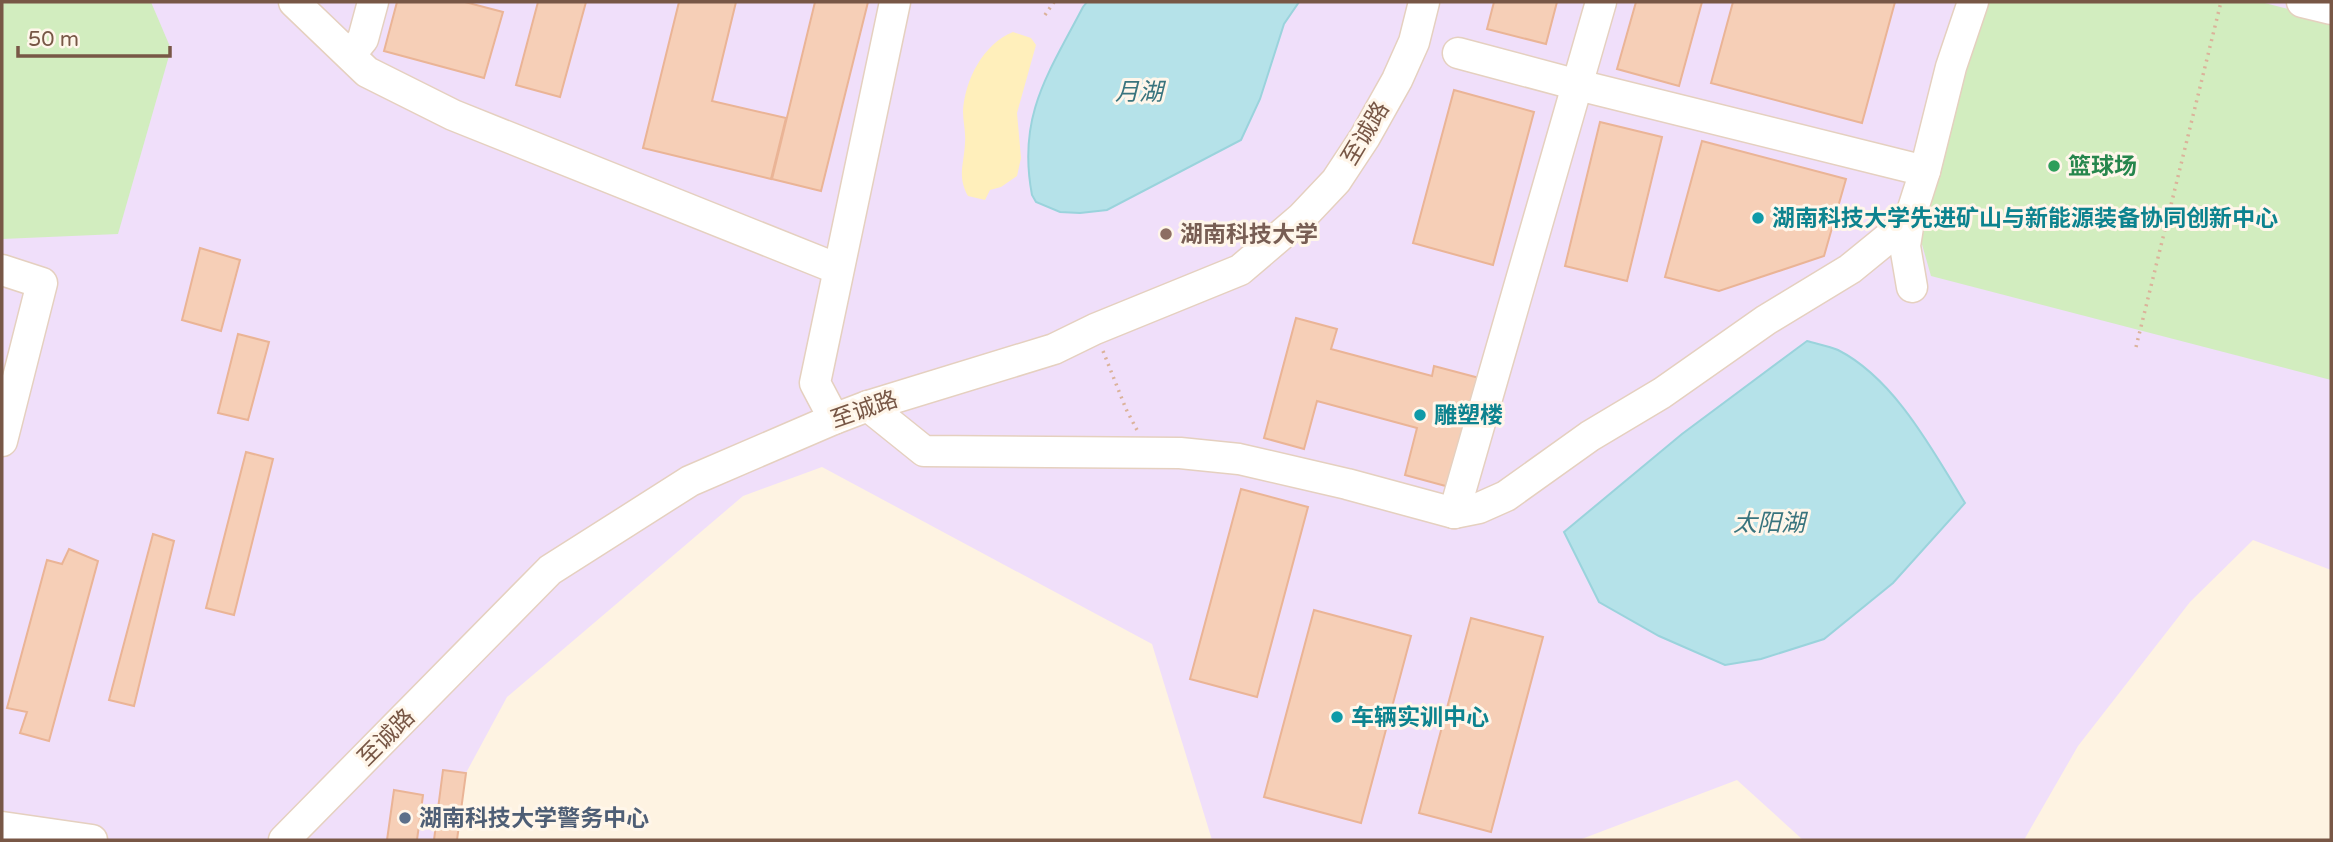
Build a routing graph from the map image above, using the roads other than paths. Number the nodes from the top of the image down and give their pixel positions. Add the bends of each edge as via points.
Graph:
1 (294, 2) edge
2 (373, 2) edge
3 (895, 2) edge
4 (1424, 2) edge
5 (1601, 2) edge
6 (1973, 2) edge
7 (2302, 2) edge
8 (2331, 9) edge
9 (1458, 53) dead end
10 (350, 55) junction
11 (1578, 85) junction
12 (1925, 171) junction
13 (1909, 221) junction
14 (838, 269) junction
15 (2, 270) edge
16 (1912, 287) dead end
17 (867, 406) junction
18 (834, 418) junction
19 (2, 441) edge
20 (1454, 513) junction
21 (2, 827) edge
22 (92, 840) edge
23 (284, 840) edge

1 - 10 street
2 - 10 street via 363,39
3 - 14 street
4 - 17 street, 至诚路 via 1397,80 1336,181 1240,270 1054,349
5 - 11 street
6 - 12 street
7 - 8 street
9 - 11 street
10 - 14 street via 367,72 453,115
11 - 12 street
11 - 20 street
12 - 13 street
13 - 16 street via 1905,246
13 - 20 street via 1850,269 1590,436 1506,496
14 - 18 street via 816,383
15 - 19 street via 42,283
17 - 18 street, 至诚路
17 - 20 street via 924,451 1180,453 1239,459
18 - 23 street, 至诚路 via 690,481 550,570
21 - 22 street

